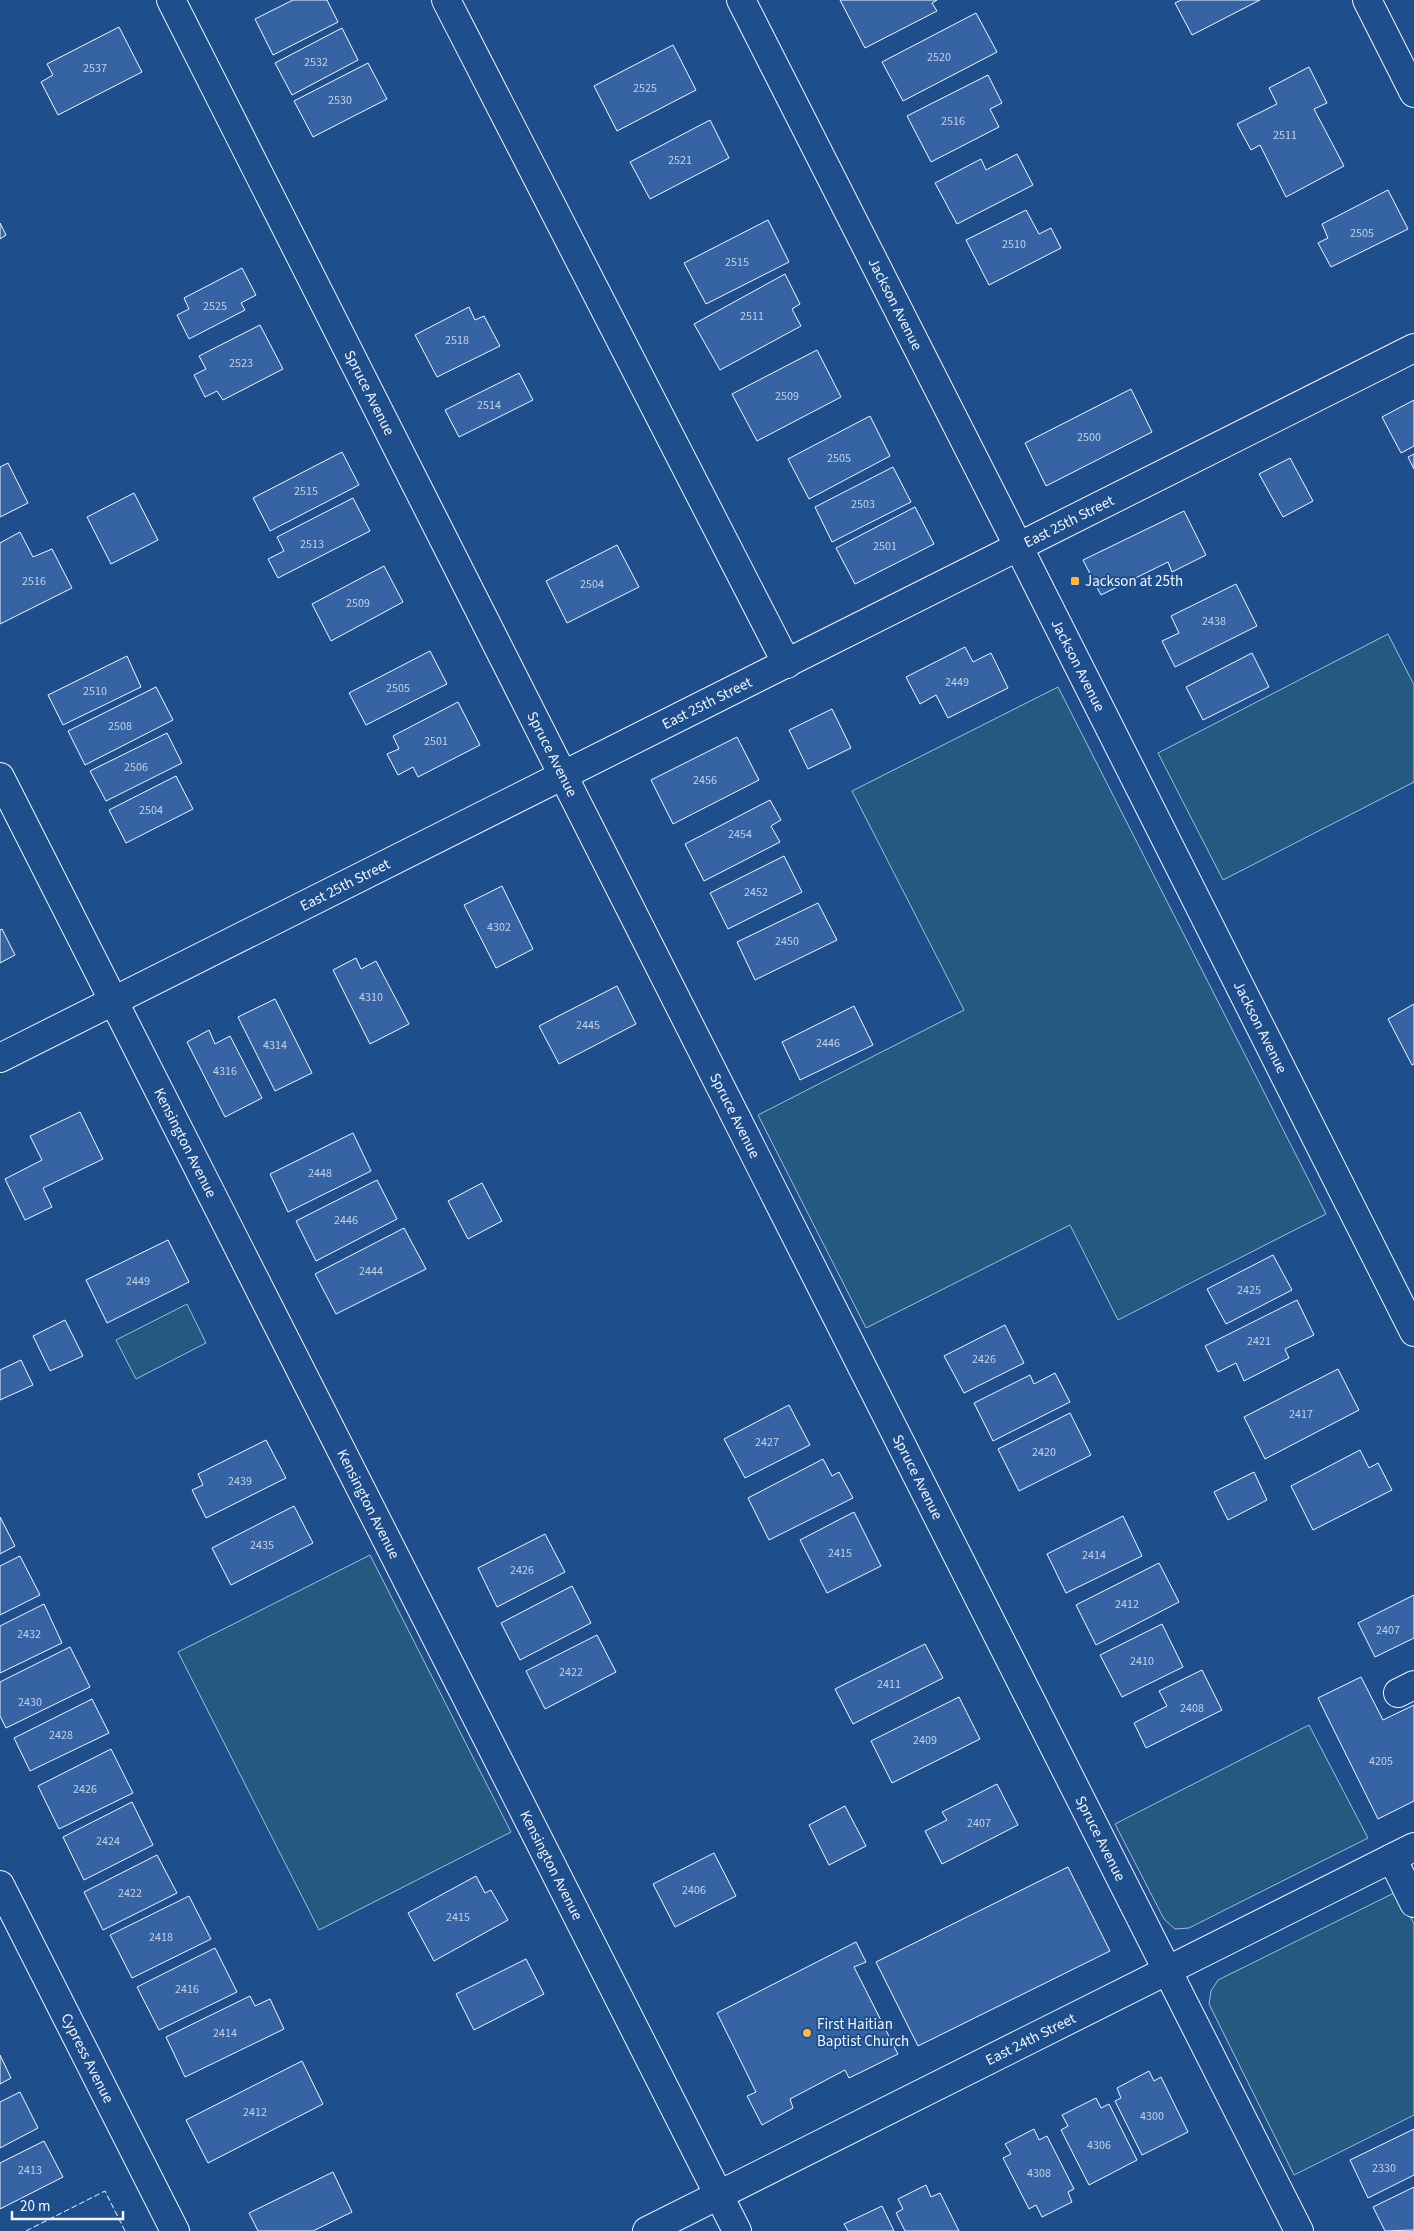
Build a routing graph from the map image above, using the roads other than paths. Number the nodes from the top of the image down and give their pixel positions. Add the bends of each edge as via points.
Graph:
1 (171, 0) edge
2 (446, 0) edge
3 (741, 0) edge
4 (1367, 0) edge
5 (1414, 93) edge
6 (1414, 348) edge
7 (1019, 548) junction
8 (787, 664) junction
9 (562, 776) junction
10 (0, 777) edge
11 (114, 1001) junction
12 (0, 1058) edge
13 (1414, 1332) edge
14 (1403, 1853) edge
15 (0, 1885) edge
16 (1414, 1903) edge
17 (1168, 1970) junction
18 (719, 2195) junction
19 (176, 2231) edge
20 (647, 2231) edge
21 (737, 2231) edge
22 (1299, 2231) edge

1 - 9 street, Spruce Avenue
2 - 8 street
3 - 7 street, Jackson Avenue
4 - 5 street
6 - 7 street, East 25th Street
7 - 8 street, East 25th Street
7 - 13 street, Jackson Avenue
8 - 9 street, East 25th Street
9 - 11 street, East 25th Street
9 - 17 street, Spruce Avenue
10 - 11 street, Kensington Avenue
11 - 12 street, East 25th Street
11 - 18 street, Kensington Avenue
14 - 16 street
14 - 17 street, East 24th Street
15 - 19 street, Cypress Avenue
17 - 18 street, East 24th Street
17 - 22 street, Spruce Avenue
18 - 20 street, East 24th Street
18 - 21 street, Kensington Avenue

